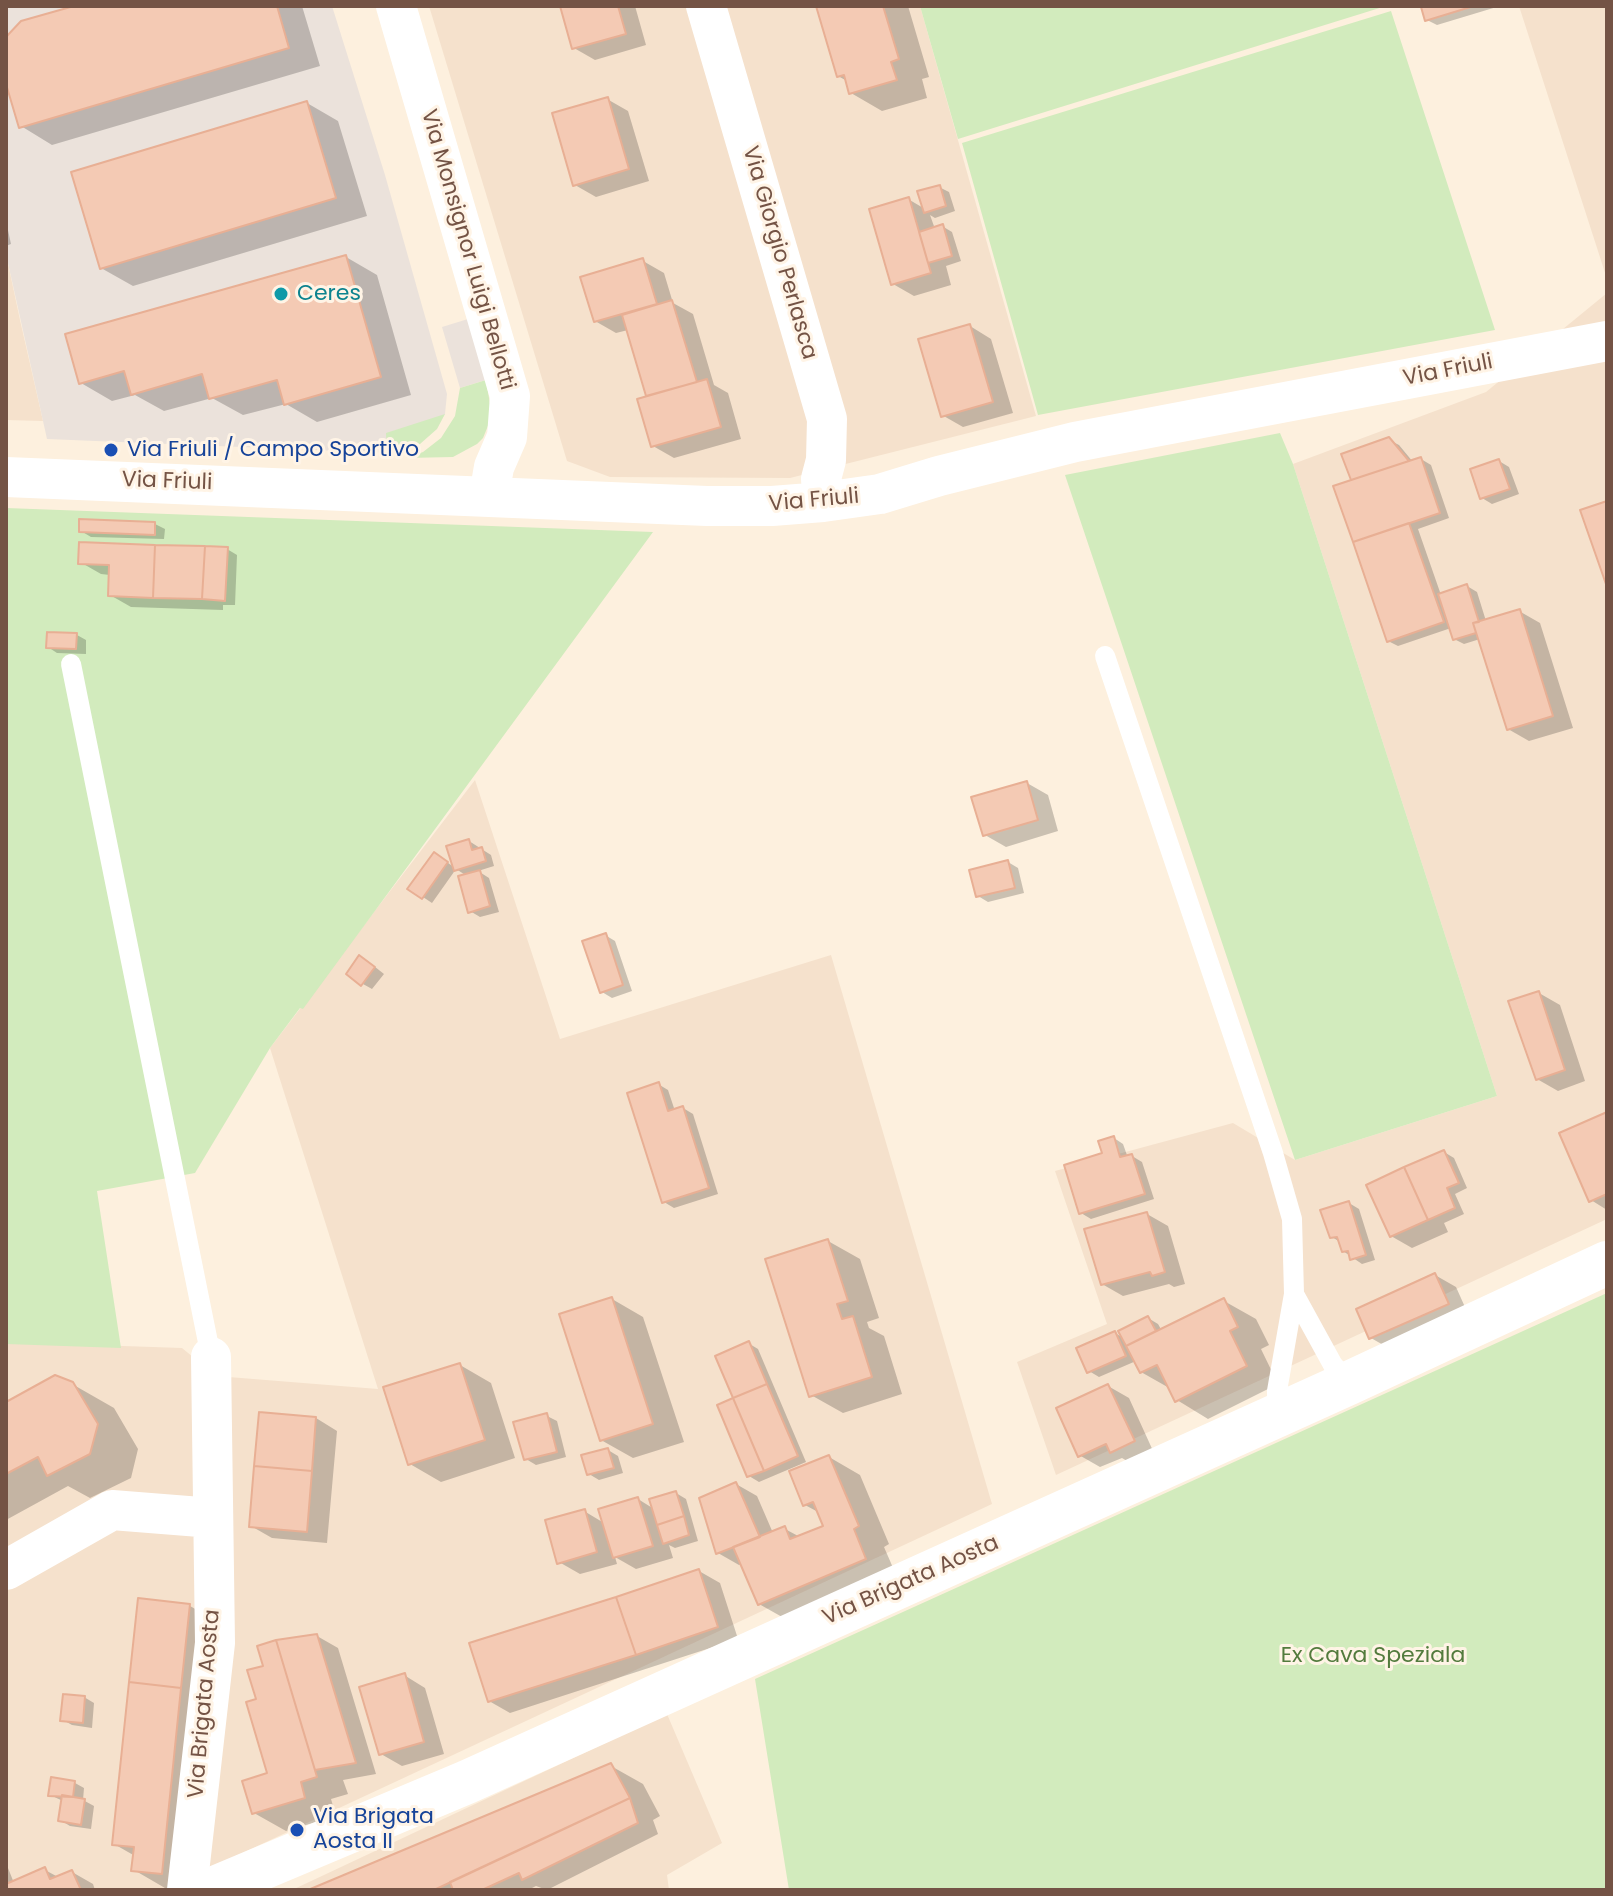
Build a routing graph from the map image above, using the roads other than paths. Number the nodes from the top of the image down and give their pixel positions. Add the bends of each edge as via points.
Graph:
1 (396, 6) edge
2 (706, 6) edge
3 (1607, 341) edge
4 (6, 477) edge
5 (489, 496) junction
6 (823, 502) junction
7 (1105, 656) dead end
8 (71, 664) dead end
9 (1607, 1263) edge
10 (1294, 1294) junction
11 (211, 1357) joint
12 (1349, 1383) junction
13 (1277, 1415) junction
14 (213, 1518) junction
15 (6, 1570) edge
16 (187, 1890) edge
17 (210, 1890) edge

1 - 5 street, Via Monsignor Luigi Bellotti via 510,396 507,437
2 - 6 street, Via Giorgio Perlasca via 827,419
3 - 6 street, Via Friuli via 1075,442 880,494
4 - 5 street, Via Friuli
5 - 6 street, Via Friuli via 707,506
7 - 10 lane via 1273,1153 1292,1219
8 - 11 lane
9 - 12 street, Via Brigata Aosta
10 - 12 lane via 1333,1365
10 - 13 lane
11 - 14 street, Via Brigata Aosta
12 - 13 street, Via Brigata Aosta
13 - 17 street, Via Brigata Aosta via 467,1782
14 - 15 street via 112,1510
14 - 16 street, Via Brigata Aosta via 215,1643

